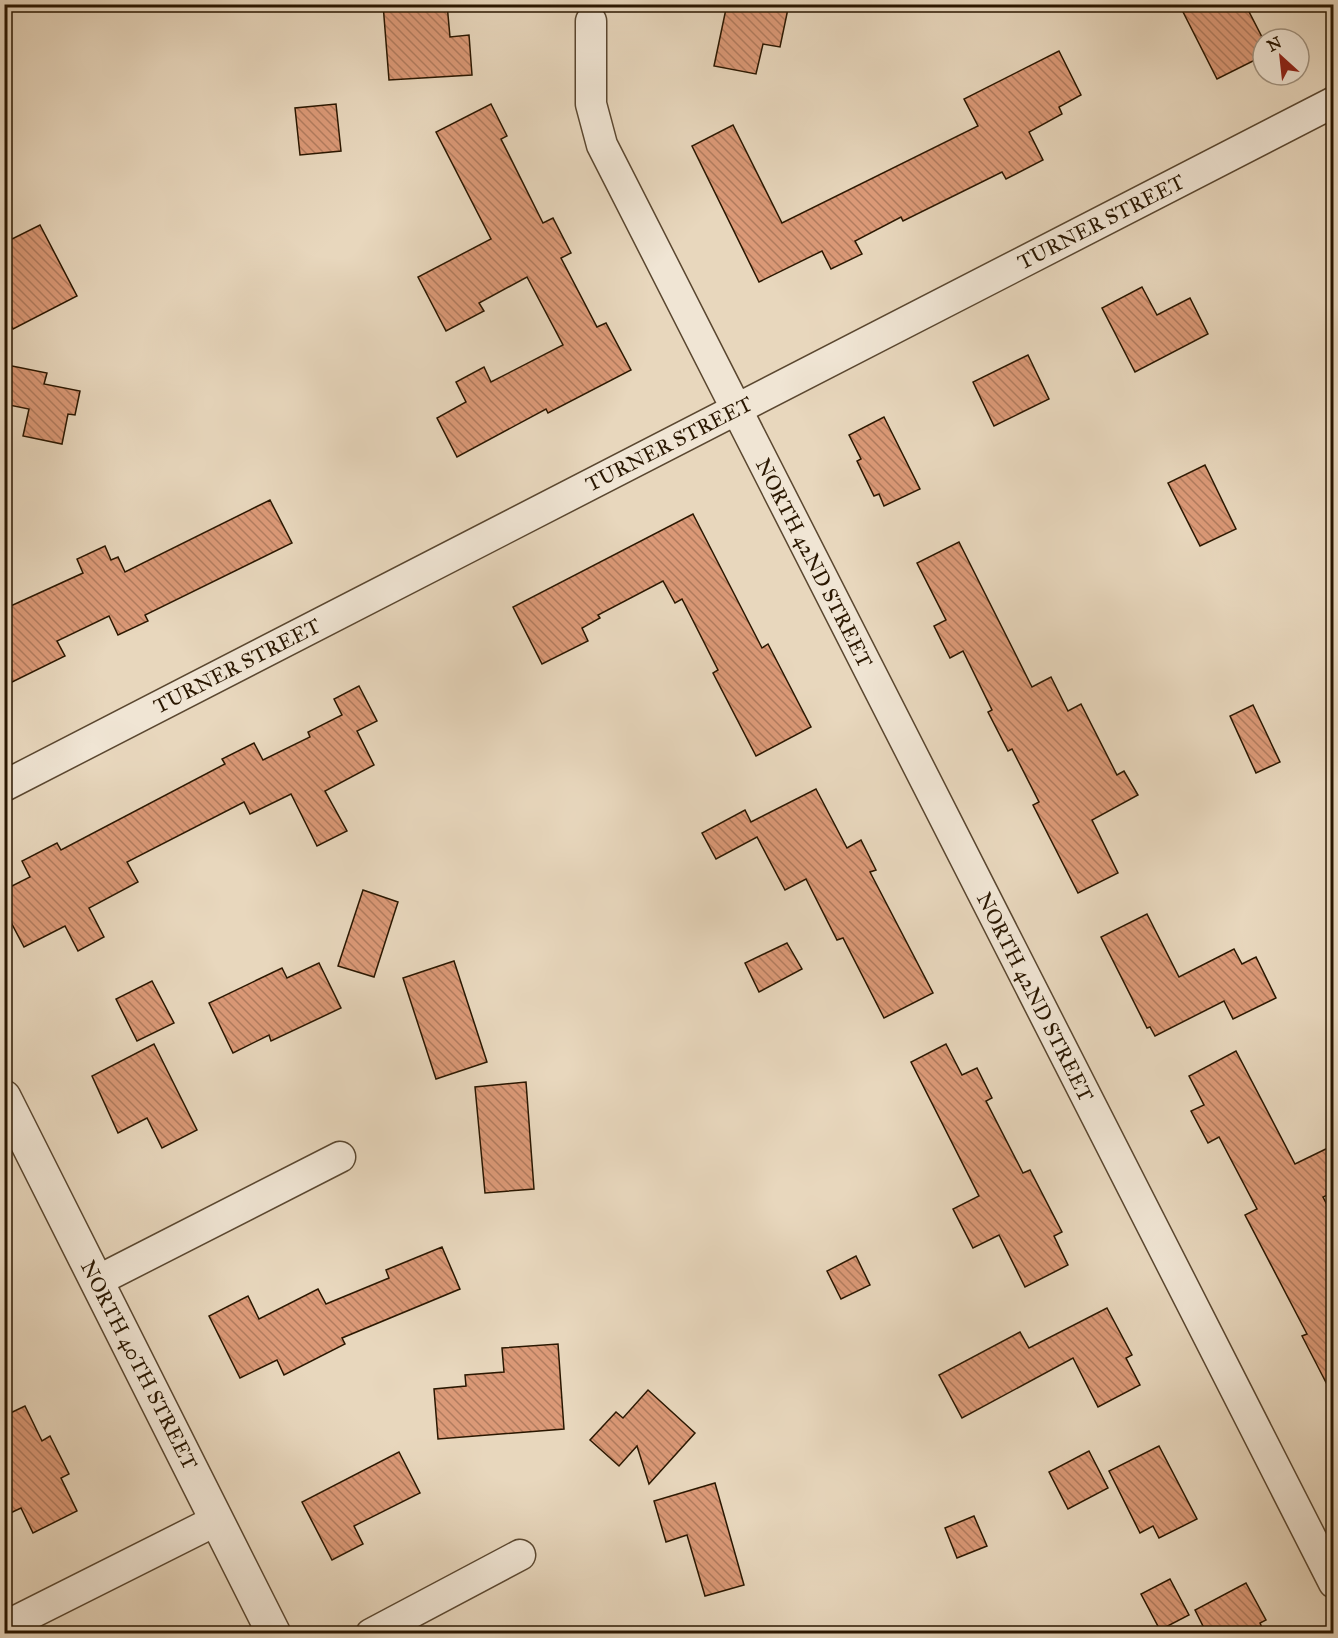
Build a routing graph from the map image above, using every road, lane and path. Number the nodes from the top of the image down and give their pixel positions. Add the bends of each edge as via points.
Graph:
1 (591, 21) dead end
2 (1334, 102) edge
3 (736, 410) junction
4 (4, 786) edge
5 (4, 1097) edge
6 (340, 1158) dead end
7 (97, 1281) junction
8 (217, 1520) junction
9 (520, 1556) dead end
10 (1334, 1583) edge
11 (4, 1627) edge
12 (274, 1634) edge
13 (371, 1634) edge

1 - 3 street, NORTH 42ND STREET via 591,104 602,145
2 - 3 street, TURNER STREET
3 - 4 street, TURNER STREET
3 - 10 street, NORTH 42ND STREET
5 - 7 street, NORTH 40TH STREET
6 - 7 street
7 - 8 street, NORTH 40TH STREET
8 - 11 street
8 - 12 street, NORTH 40TH STREET
9 - 13 street

